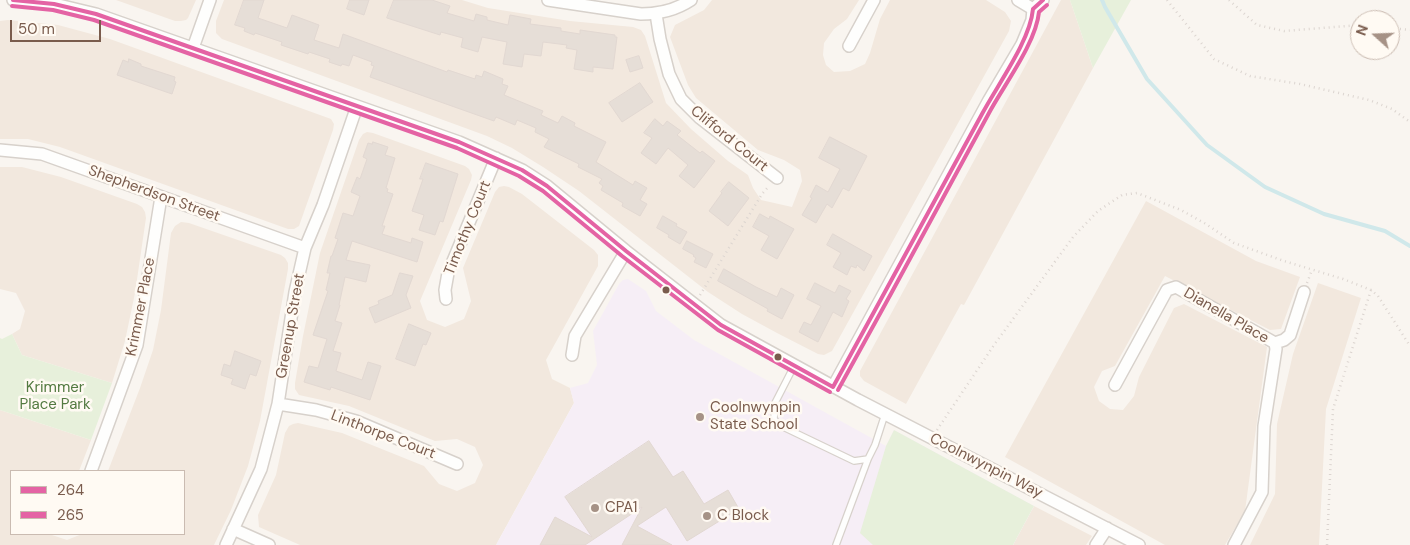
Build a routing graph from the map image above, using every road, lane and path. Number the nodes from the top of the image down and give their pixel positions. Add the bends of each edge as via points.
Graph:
1 (12, 0) edge
2 (210, 0) edge
3 (548, 0) edge
4 (691, 0) edge
5 (874, 0) edge
6 (1018, 0) edge
7 (1043, 0) edge
8 (1168, 0) edge
9 (1230, 0) edge
10 (1033, 9) junction
11 (656, 14) junction
12 (1350, 26) edge
13 (849, 46) dead end
14 (193, 48) junction
15 (357, 106) junction
16 (1410, 122) edge
17 (0, 150) edge
18 (496, 158) junction
19 (777, 178) joint
20 (161, 196) junction
21 (305, 248) junction
22 (626, 251) junction
23 (1371, 290) junction
24 (1304, 292) dead end
25 (446, 299) dead end
26 (694, 305) junction
27 (1275, 343) junction
28 (1410, 346) edge
29 (572, 355) dead end
30 (794, 366) junction
31 (1115, 385) dead end
32 (833, 387) junction
33 (278, 404) junction
34 (885, 414) junction
35 (932, 438) junction
36 (868, 459) junction
37 (457, 464) dead end
38 (91, 470) edge
39 (1108, 528) junction
40 (233, 529) junction
41 (226, 545) edge
42 (269, 545) edge
43 (836, 545) edge
44 (1096, 545) edge
45 (1139, 545) edge
46 (1234, 545) edge
47 (1327, 545) edge

1 - 14 street, Coolnwynpin Way via 76,8
2 - 14 street
3 - 11 street
4 - 11 street
5 - 13 street
6 - 10 street
7 - 10 street
8 - 16 path via 1214,58 1250,76 1369,100 1392,109
9 - 12 path via 1258,24 1284,31
10 - 32 street via 1022,44
11 - 19 street, Clifford Court via 669,74 681,99 700,118
14 - 15 street, Coolnwynpin Way
15 - 18 street, Coolnwynpin Way
15 - 21 street, Greenup Street
17 - 20 street, Shepherdson Street via 42,154
18 - 22 street, Coolnwynpin Way via 547,186
18 - 25 street, Timothy Court via 448,273
19 - 26 path via 762,194
20 - 21 street, Shepherdson Street
20 - 38 street, Krimmer Place via 137,345
21 - 33 street, Greenup Street
22 - 26 street, Coolnwynpin Way
22 - 29 street via 575,336
23 - 28 path
23 - 35 path via 1234,244 1180,210 1137,193 1122,195 1098,211 1072,237
23 - 47 path via 1333,409
24 - 27 street, Dianella Place via 1290,335
26 - 30 street, Coolnwynpin Way via 721,325
27 - 31 street, Dianella Place via 1176,287 1167,290
27 - 46 street, Dianella Place via 1264,426 1262,492
30 - 32 street, Coolnwynpin Way
30 - 36 lane via 774,403 774,419 779,425 854,461
32 - 34 street, Coolnwynpin Way
33 - 37 street, Linthorpe Court via 356,421
33 - 40 street, Greenup Street via 261,469
34 - 35 street, Coolnwynpin Way
34 - 36 lane via 876,445
35 - 39 street, Coolnwynpin Way
36 - 43 lane
39 - 44 street
39 - 45 street, Coolnwynpin Way
40 - 41 street, Greenup Street
40 - 42 street

